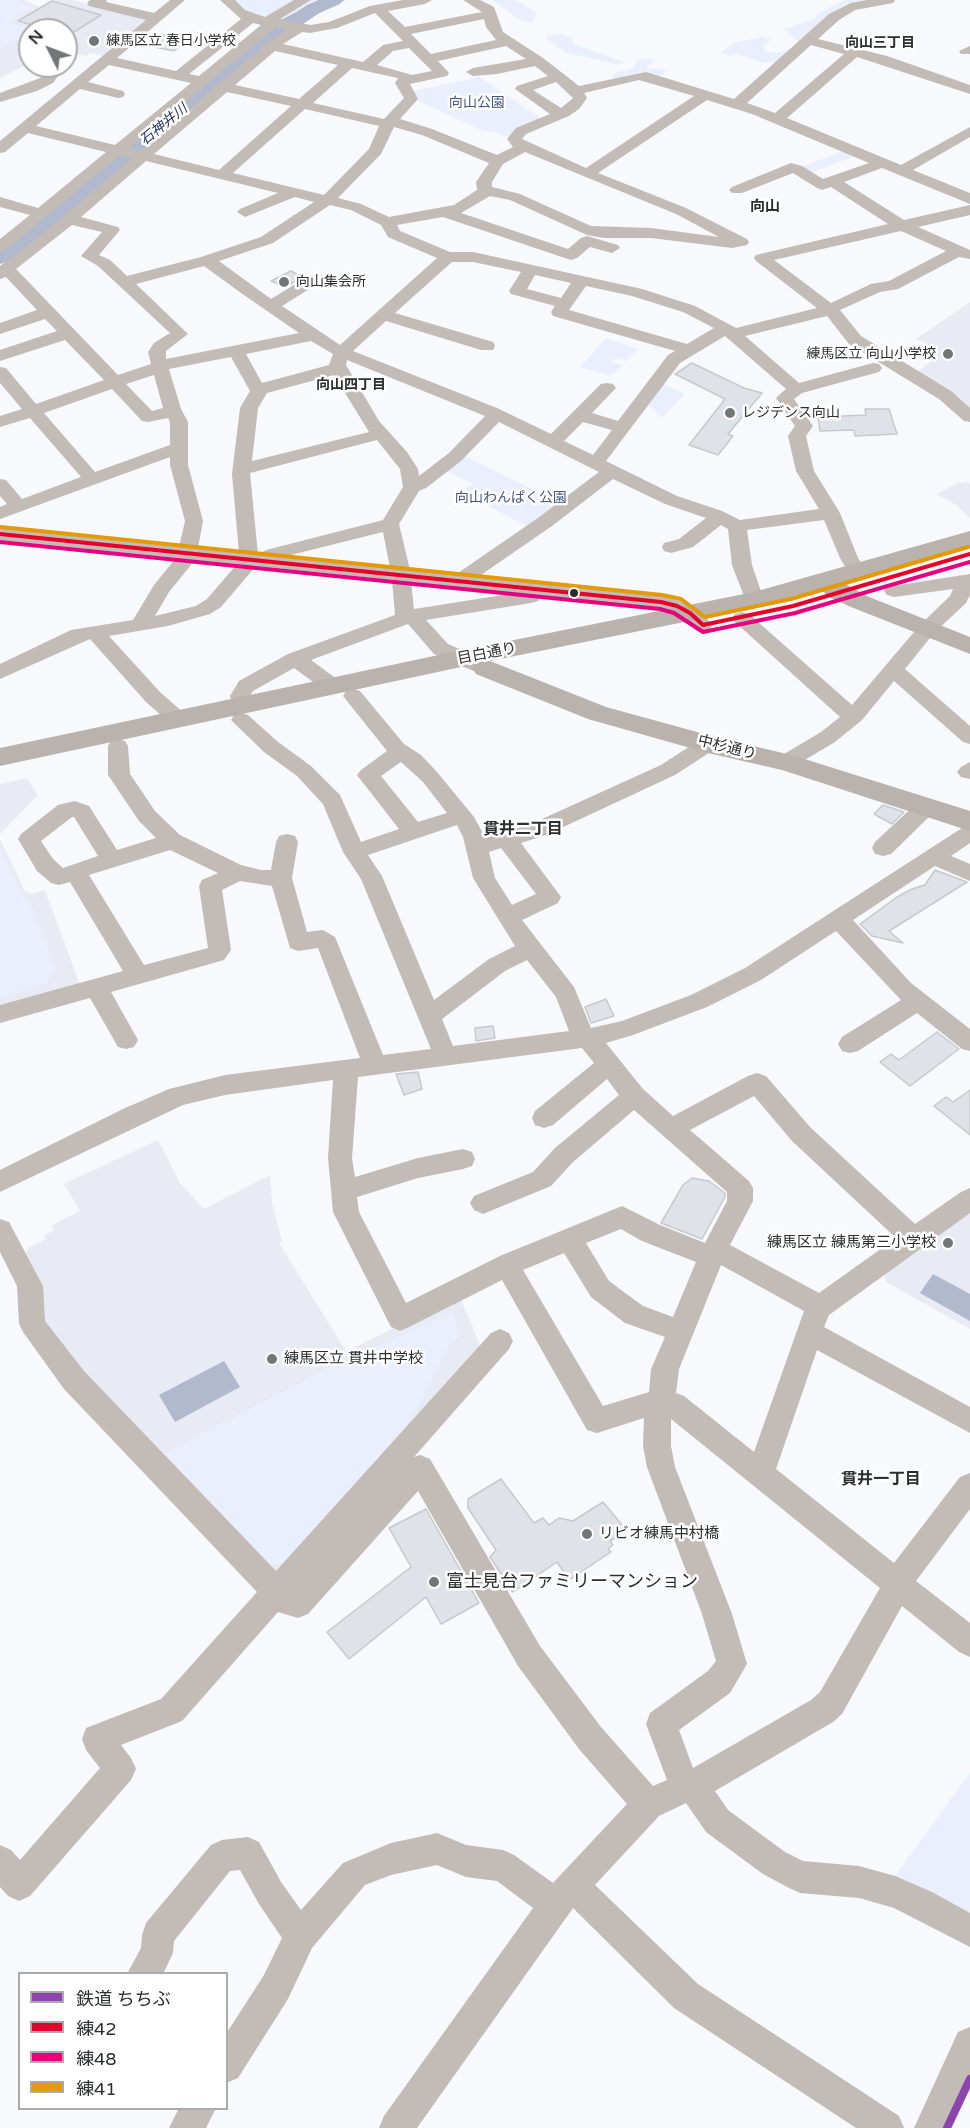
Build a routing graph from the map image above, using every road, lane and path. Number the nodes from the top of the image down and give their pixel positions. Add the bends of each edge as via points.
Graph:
1 (100, 0) edge
2 (178, 0) edge
3 (227, 0) edge
4 (279, 0) edge
5 (304, 0) edge
6 (425, 0) edge
7 (470, 0) edge
8 (888, 0) edge
9 (379, 9) junction
10 (490, 14) junction
11 (157, 18) junction
12 (250, 18) junction
13 (270, 21) junction
14 (299, 27) junction
15 (401, 32) junction
16 (807, 40) junction
17 (506, 42) junction
18 (413, 43) junction
19 (272, 46) junction
20 (854, 52) junction
21 (428, 58) junction
22 (106, 60) junction
23 (538, 61) junction
24 (348, 63) junction
25 (365, 67) junction
26 (473, 72) dead end
27 (178, 76) junction
28 (559, 77) junction
29 (49, 78) edge
30 (348, 80) dead end
31 (202, 81) junction
32 (76, 84) junction
33 (225, 87) junction
34 (407, 87) junction
35 (390, 89) dead end
36 (970, 90) edge
37 (576, 92) junction
38 (118, 94) dead end
39 (703, 96) junction
40 (0, 98) edge
41 (301, 104) junction
42 (736, 105) junction
43 (560, 114) junction
44 (777, 120) junction
45 (389, 123) junction
46 (21, 131) junction
47 (970, 131) edge
48 (0, 132) edge
49 (524, 147) junction
50 (0, 149) edge
51 (118, 150) junction
52 (143, 157) junction
53 (498, 161) junction
54 (882, 163) junction
55 (903, 172) junction
56 (587, 174) junction
57 (221, 176) junction
58 (821, 185) junction
59 (486, 190) junction
60 (737, 190) dead end
61 (291, 193) junction
62 (970, 199) edge
63 (326, 201) junction
64 (0, 202) edge
65 (970, 210) edge
66 (447, 211) junction
67 (245, 212) dead end
68 (41, 213) junction
69 (69, 219) junction
70 (387, 222) junction
71 (903, 225) junction
72 (628, 234) junction
73 (0, 248) edge
74 (964, 254) edge
75 (448, 257) junction
76 (207, 260) junction
77 (531, 269) junction
78 (4, 272) edge
79 (316, 278) dead end
80 (581, 281) junction
81 (124, 282) junction
82 (564, 304) junction
83 (272, 305) junction
84 (829, 310) junction
85 (48, 312) junction
86 (383, 315) junction
87 (0, 329) edge
88 (730, 331) junction
89 (68, 333) junction
90 (315, 335) junction
91 (486, 346) dead end
92 (690, 350) junction
93 (237, 351) junction
94 (0, 356) edge
95 (340, 360) junction
96 (162, 366) junction
97 (873, 368) dead end
98 (0, 372) edge
99 (115, 382) junction
100 (607, 388) dead end
101 (260, 389) junction
102 (796, 389) junction
103 (34, 411) junction
104 (173, 411) junction
105 (579, 415) junction
106 (496, 416) junction
107 (970, 417) edge
108 (0, 422) edge
109 (623, 428) junction
110 (381, 434) junction
111 (552, 443) junction
112 (180, 447) junction
113 (604, 467) junction
114 (243, 469) junction
115 (92, 479) junction
116 (0, 484) edge
117 (412, 487) junction
118 (18, 506) junction
119 (0, 513) edge
120 (831, 513) junction
121 (728, 521) junction
122 (390, 524) junction
123 (0, 534) edge
124 (970, 538) edge
125 (671, 547) dead end
126 (189, 554) junction
127 (970, 554) edge
128 (253, 560) junction
129 (857, 572) junction
130 (399, 576) junction
131 (967, 580) edge
132 (458, 582) junction
133 (832, 587) junction
134 (894, 591) dead end
135 (563, 592) junction
136 (748, 609) junction
137 (408, 617) junction
138 (697, 619) junction
139 (140, 624) junction
140 (927, 629) junction
141 (94, 632) junction
142 (970, 646) edge
143 (295, 659) junction
144 (474, 664) junction
145 (893, 669) junction
146 (0, 672) edge
147 (344, 692) junction
148 (241, 713) junction
149 (853, 717) junction
150 (178, 719) junction
151 (967, 730) edge
152 (708, 744) junction
153 (118, 746) junction
154 (400, 752) junction
155 (0, 757) edge
156 (786, 762) junction
157 (0, 770) edge
158 (926, 807) junction
159 (461, 816) junction
160 (970, 821) edge
161 (414, 832) junction
162 (970, 833) edge
163 (506, 839) junction
164 (172, 841) junction
165 (288, 842) dead end
166 (477, 847) junction
167 (883, 848) dead end
168 (354, 852) junction
169 (934, 857) junction
170 (112, 860) junction
171 (76, 872) junction
172 (235, 872) junction
173 (970, 873) edge
174 (281, 878) junction
175 (507, 917) junction
176 (838, 919) junction
177 (531, 948) junction
178 (138, 976) junction
179 (97, 989) junction
180 (918, 1001) junction
181 (0, 1014) edge
182 (429, 1016) junction
183 (586, 1038) junction
184 (126, 1040) dead end
185 (970, 1042) edge
186 (850, 1044) dead end
187 (446, 1058) junction
188 (609, 1064) junction
189 (376, 1067) junction
190 (346, 1071) junction
191 (634, 1096) junction
192 (544, 1118) dead end
193 (672, 1128) junction
194 (463, 1158) dead end
195 (0, 1182) edge
196 (344, 1191) junction
197 (970, 1199) edge
198 (483, 1203) dead end
199 (0, 1230) edge
200 (570, 1239) junction
201 (914, 1239) junction
202 (713, 1253) junction
203 (507, 1266) junction
204 (820, 1308) junction
205 (681, 1331) junction
206 (809, 1332) junction
207 (500, 1341) dead end
208 (662, 1400) junction
209 (970, 1421) edge
210 (760, 1475) junction
211 (970, 1486) edge
212 (897, 1586) junction
213 (277, 1594) junction
214 (970, 1642) edge
215 (689, 1786) junction
216 (648, 1805) junction
217 (0, 1861) edge
218 (564, 1894) junction
219 (970, 1931) edge
220 (300, 1936) junction
221 (144, 1972) edge
222 (970, 2044) edge
223 (228, 2063) edge
224 (198, 2110) edge
225 (186, 2128) edge
226 (396, 2128) edge
227 (887, 2128) edge
228 (931, 2128) edge

1 - 11 street via 94,3
2 - 11 street
3 - 12 street
4 - 13 street via 266,15
5 - 13 street
6 - 9 street
7 - 10 street
8 - 16 street via 851,7
9 - 14 street via 321,28
9 - 15 street
10 - 15 street
10 - 17 street via 495,31
11 - 22 street
12 - 13 street
12 - 27 street
13 - 14 street
13 - 31 street
14 - 19 street
15 - 18 street
16 - 20 street
16 - 42 street
17 - 21 street
17 - 23 street
18 - 21 street
18 - 25 street via 388,48
19 - 24 street
19 - 33 street
20 - 36 street
20 - 44 street
21 - 34 street via 442,73
22 - 27 street
22 - 32 street
23 - 26 street
23 - 28 street
24 - 25 street
24 - 41 street
25 - 30 street
25 - 34 street via 406,75
27 - 31 street
28 - 37 street
28 - 43 street via 522,89
29 - 40 street
31 - 51 street
32 - 38 street
32 - 46 street
33 - 41 street
33 - 52 street
34 - 35 street
34 - 45 street via 411,99
37 - 39 street via 639,76
37 - 43 street via 579,102
39 - 42 street
39 - 56 street
41 - 45 street
41 - 57 street
42 - 44 street
43 - 49 street via 521,131 514,139
44 - 54 street
45 - 53 street via 427,132
45 - 63 street via 376,151
46 - 48 street
46 - 50 street
46 - 51 street
47 - 55 street
49 - 53 street
49 - 56 street
51 - 52 street
51 - 68 street
52 - 57 street
52 - 69 street
53 - 59 street via 484,182
54 - 55 street
54 - 58 street
55 - 62 street
56 - 72 street via 681,211 741,242
57 - 61 street
58 - 60 street via 791,168
58 - 71 street
59 - 66 street via 459,209
59 - 72 street via 515,197 587,230
61 - 63 street
61 - 67 street
63 - 70 street via 356,207
63 - 76 street via 267,240
64 - 68 street
65 - 71 street
66 - 70 street
66 - 72 street via 572,255 587,242 615,249
68 - 73 street
69 - 78 street
69 - 81 street via 112,230 89,256 104,263
70 - 75 street via 394,234
71 - 74 street
71 - 84 street via 762,258
74 - 84 street
75 - 77 street via 473,257
75 - 86 street
76 - 81 street
76 - 83 street
77 - 80 street
77 - 82 street via 517,291
78 - 85 street
79 - 83 street
80 - 82 street
80 - 88 street via 636,292 689,309
81 - 96 street via 180,334 156,352
82 - 92 street via 559,312
83 - 90 street
84 - 88 street
84 - 107 street via 855,340 945,395
85 - 87 street
85 - 89 street
86 - 91 street
86 - 95 street
88 - 92 street
88 - 102 street
89 - 94 street
89 - 99 street
90 - 93 street
90 - 95 street
92 - 109 street via 674,359
93 - 96 street
93 - 101 street
95 - 101 street
95 - 106 street
95 - 110 street via 355,398
96 - 99 street
96 - 104 street
97 - 102 street
98 - 103 street
99 - 103 street
99 - 104 street via 148,417
100 - 105 street
101 - 114 street via 249,408
102 - 120 street via 785,398 804,426 797,436 802,464
103 - 108 street
103 - 115 street
104 - 112 street via 179,422
105 - 109 street
105 - 111 street
106 - 111 street
106 - 117 street via 455,457
109 - 113 street
110 - 114 street
110 - 117 street via 409,469
111 - 113 street
112 - 115 street
112 - 126 street via 178,465 194,521
113 - 121 street via 671,500
113 - 132 street via 545,522
114 - 128 street
115 - 118 street
116 - 118 street
117 - 122 street
118 - 119 street
120 - 121 street
120 - 129 street
121 - 125 street
121 - 136 street via 742,565
122 - 128 street
122 - 130 street via 399,558
123 - 126 street
124 - 129 main road, 目白通り
126 - 128 street
126 - 139 street
127 - 133 main road, 目白通り
128 - 130 street
128 - 139 street via 203,610
129 - 133 main road, 目白通り
130 - 132 street
130 - 137 street
131 - 134 street
131 - 140 street via 959,599
132 - 135 street
133 - 136 main road, 目白通り
133 - 140 main road
135 - 137 street
135 - 138 street via 661,602 677,606
136 - 138 main road, 目白通り
136 - 149 street
137 - 143 street
137 - 144 street via 441,649
138 - 144 main road, 目白通り
139 - 141 street
140 - 142 main road
140 - 145 street
141 - 146 street via 78,635
141 - 150 street
143 - 147 street
143 - 148 street via 246,686 240,696
144 - 147 main road, 目白通り
144 - 152 main road, 中杉通り via 597,713
145 - 149 street
145 - 151 street
147 - 148 main road, 目白通り
147 - 154 street
148 - 150 main road, 目白通り
148 - 153 main road, 目白通り
148 - 168 street via 271,747 304,771 332,800
149 - 156 street
150 - 155 main road, 目白通り
152 - 156 main road, 中杉通り
152 - 163 street via 668,770 538,830
153 - 157 main road, 目白通り
153 - 164 street via 119,775 147,816
154 - 159 street via 414,760
154 - 161 street via 368,775
156 - 158 main road, 中杉通り
158 - 160 main road, 中杉通り
158 - 167 street
159 - 161 street
159 - 166 street
161 - 168 street
162 - 169 street
163 - 166 street
163 - 175 street via 550,897
164 - 170 street
164 - 172 street
165 - 174 street
166 - 175 street via 484,878
168 - 182 street via 371,876
169 - 173 street
169 - 176 street
170 - 171 street
170 - 171 street via 81,812 66,810 29,839 45,865 59,877
171 - 178 street
172 - 174 street
172 - 178 street via 210,886 220,950
174 - 189 street via 298,942 323,939 327,943
175 - 177 street
176 - 180 street via 883,970
176 - 183 street via 734,984 699,1001 625,1029
177 - 182 street via 497,965
177 - 183 street via 566,993
178 - 179 street
179 - 181 street
179 - 184 street
180 - 185 street
180 - 186 street
182 - 187 street
183 - 187 street
183 - 188 street
187 - 189 street
188 - 191 street
188 - 192 street
189 - 190 street
190 - 195 street via 225,1085 178,1096
190 - 196 street via 340,1158
191 - 193 street
191 - 198 street via 564,1155 542,1179
193 - 201 street via 757,1083 801,1134
193 - 202 street via 740,1188 740,1201
194 - 196 street
196 - 203 street via 346,1212 400,1319
197 - 201 street
199 - 213 street via 30,1286 32,1324 74,1380
200 - 202 street via 622,1218 651,1233
200 - 203 street
200 - 205 street via 600,1289 634,1315
201 - 204 street
202 - 204 street
202 - 205 street
203 - 208 street via 597,1421
204 - 206 street
205 - 208 street via 665,1369
206 - 209 street
206 - 210 street
207 - 213 street
208 - 210 street via 674,1405
208 - 215 street via 657,1422 661,1467 732,1664 719,1682 661,1724
210 - 212 street
211 - 212 street
212 - 214 street
212 - 215 street via 831,1703
213 - 216 street via 298,1604 420,1468 534,1663 590,1738
213 - 217 street via 171,1710 97,1739 120,1769 19,1885
215 - 216 street
215 - 219 street via 717,1821 800,1877 859,1882 895,1892
216 - 218 street
218 - 220 street via 503,1866 466,1861 437,1849 392,1859 354,1874
218 - 226 street
218 - 227 street via 686,1996
220 - 221 street via 248,1853 222,1856 158,1935 158,1953
220 - 223 street via 276,1987
222 - 228 street
224 - 225 street

